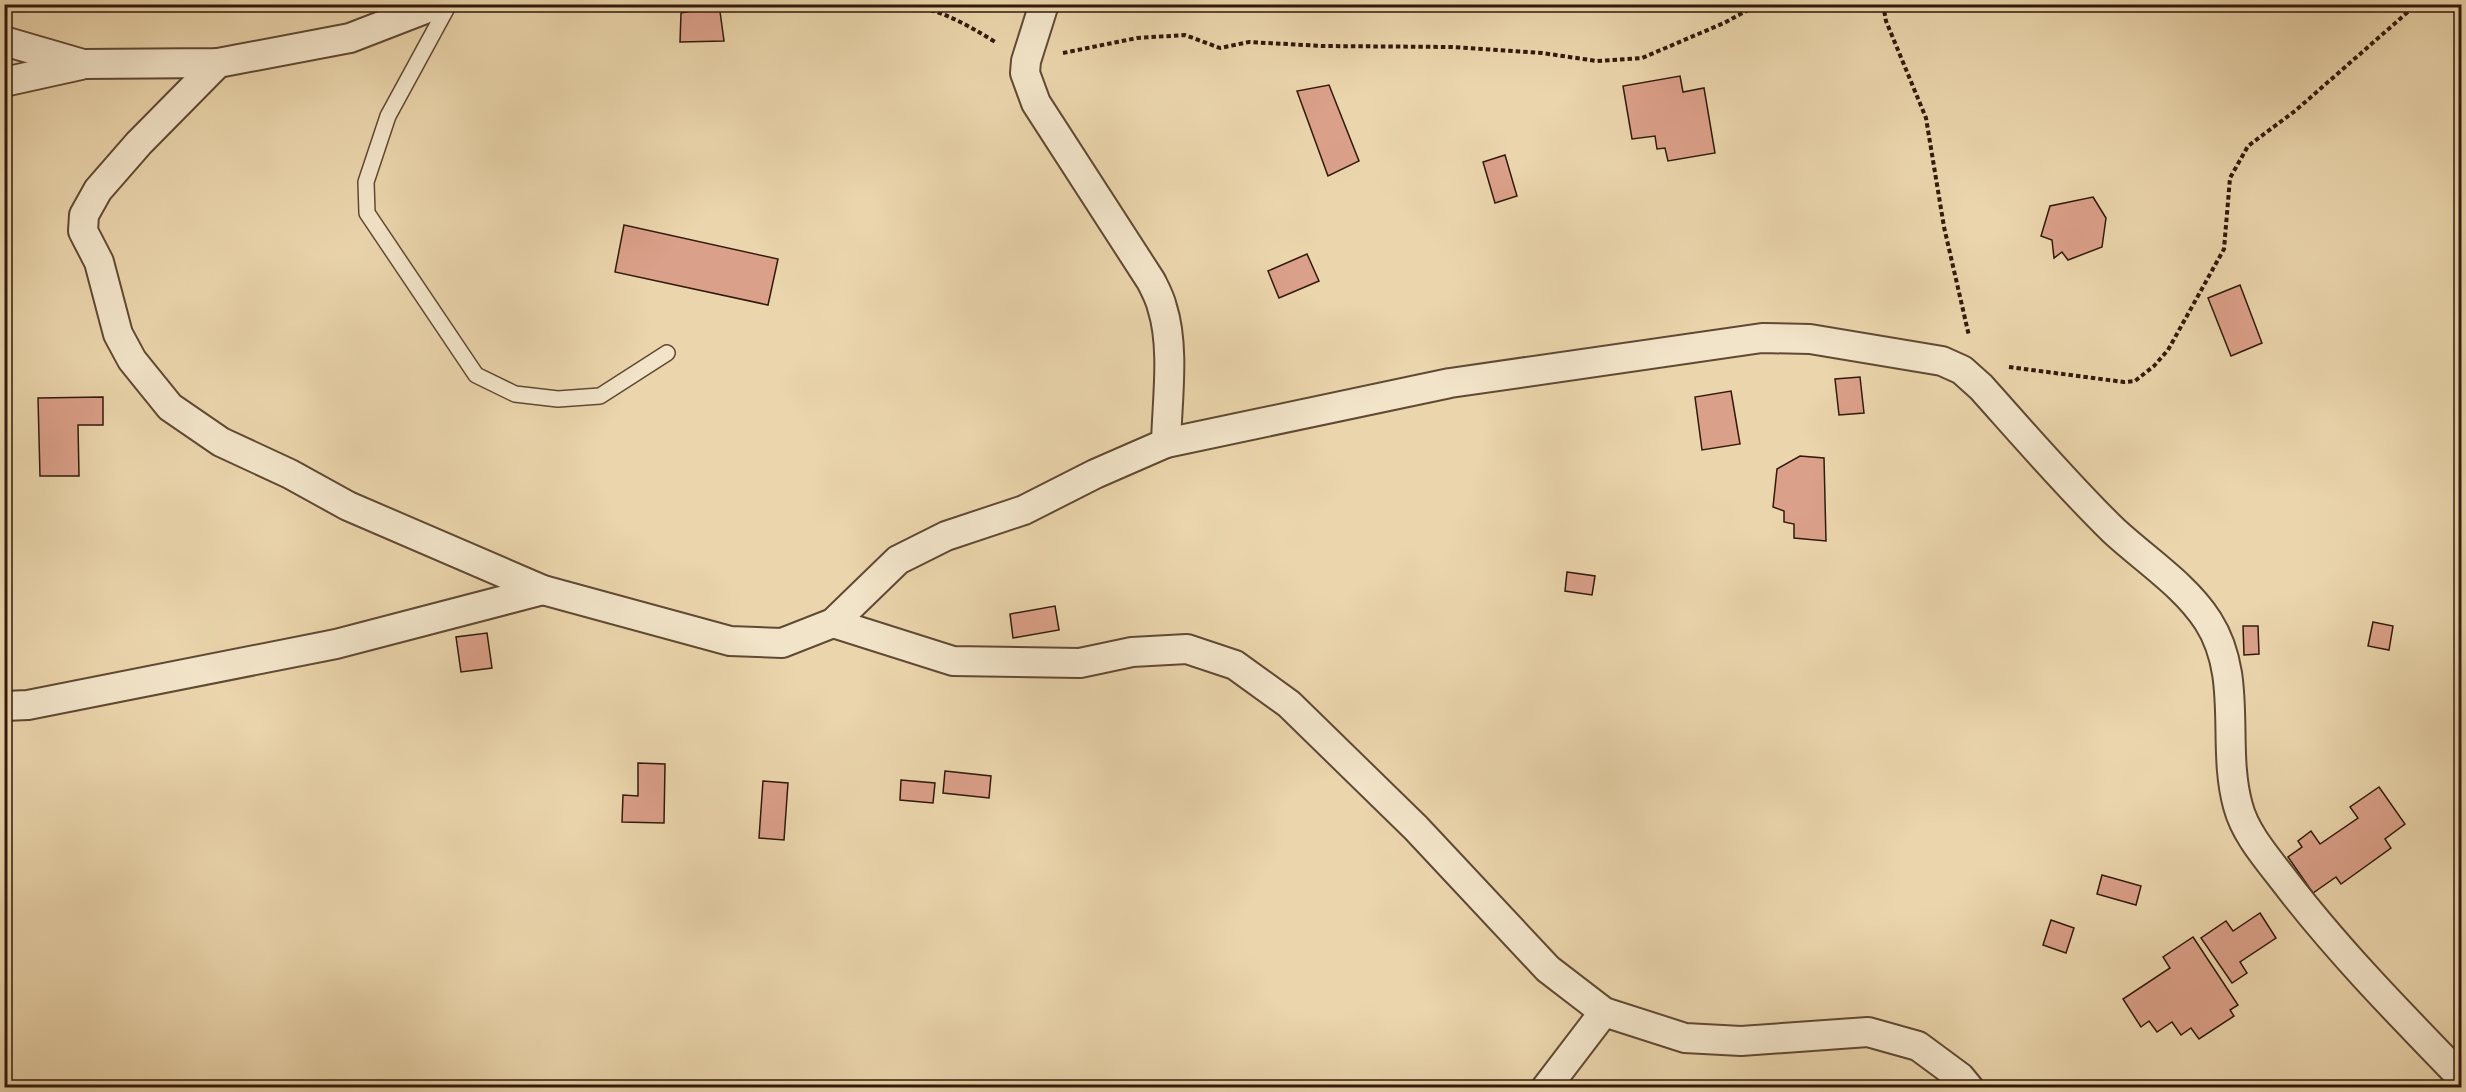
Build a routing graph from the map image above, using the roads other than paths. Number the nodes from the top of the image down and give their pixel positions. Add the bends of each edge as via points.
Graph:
1 (438, 4) edge
2 (449, 4) edge
3 (1044, 4) edge
4 (4, 41) edge
5 (218, 63) junction
6 (83, 64) junction
7 (4, 82) edge
8 (667, 353) dead end
9 (1166, 443) junction
10 (543, 590) junction
11 (832, 623) junction
12 (4, 706) edge
13 (1604, 1012) junction
14 (2462, 1078) edge
15 (1546, 1088) edge
16 (1969, 1088) edge

1 - 5 street via 350,38
2 - 8 lane via 388,116 366,182 367,213 476,375 515,394 558,399 600,396
3 - 9 street via 1025,73 1036,102 1151,281 1162,307 1167,332
4 - 6 street
5 - 6 street
5 - 10 street via 125,159 98,190 84,215 82,231 99,262 118,333 132,360 171,407 221,442 348,506
6 - 7 street
9 - 11 street via 1024,510 946,536 898,560
9 - 14 street via 1450,383 1762,338 1810,339 1942,361 1978,375 2112,529 2181,590 2207,620 2228,671 2234,775 2238,806 2248,830 2305,908
10 - 11 street via 730,641 782,644
10 - 12 street via 336,644 50,701
11 - 13 street via 953,662 1080,663 1132,652 1187,649 1235,665 1289,704 1416,828 1548,969
13 - 15 street
13 - 16 street via 1685,1038 1741,1041 1868,1032 1918,1046

